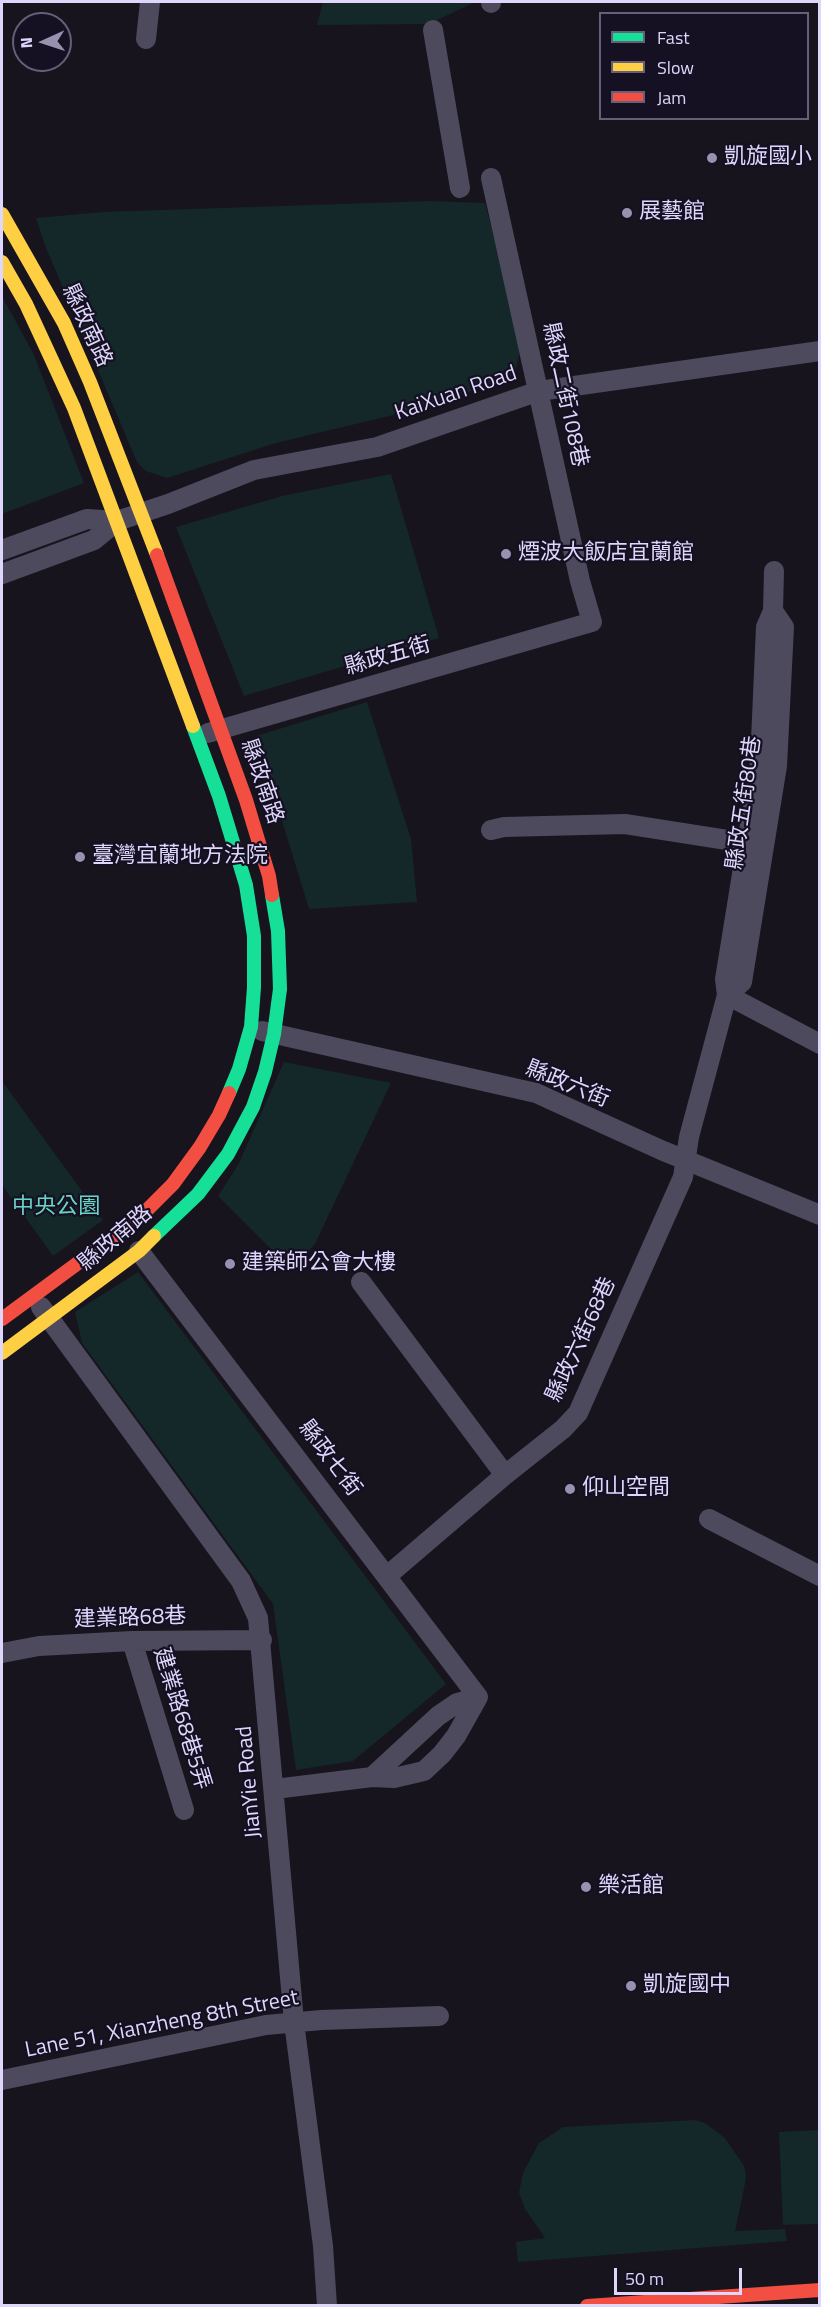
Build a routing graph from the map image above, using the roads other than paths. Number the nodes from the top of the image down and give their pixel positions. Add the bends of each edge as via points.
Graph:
1 (150, 2) edge
2 (433, 30) dead end
3 (146, 39) dead end
4 (491, 178) dead end
5 (459, 188) dead end
6 (2, 214) edge
7 (2, 262) edge
8 (819, 351) edge
9 (539, 391) junction
10 (141, 512) junction
11 (117, 521) junction
12 (2, 550) edge
13 (774, 570) dead end
14 (2, 574) edge
15 (592, 622) joint
16 (221, 730) junction
17 (196, 737) junction
18 (491, 830) dead end
19 (756, 844) junction
20 (728, 995) junction
21 (251, 1027) junction
22 (274, 1034) junction
23 (819, 1044) edge
24 (685, 1158) junction
25 (819, 1215) edge
26 (139, 1251) junction
27 (361, 1282) dead end
28 (33, 1295) junction
29 (2, 1318) edge
30 (49, 1319) junction
31 (2, 1353) edge
32 (506, 1475) junction
33 (709, 1519) dead end
34 (387, 1576) junction
35 (819, 1576) edge
36 (262, 1640) junction
37 (132, 1641) junction
38 (2, 1653) edge
39 (478, 1697) junction
40 (372, 1777) junction
41 (274, 1789) junction
42 (184, 1810) dead end
43 (439, 2016) dead end
44 (294, 2022) junction
45 (2, 2080) edge
46 (819, 2290) edge
47 (327, 2306) edge
48 (587, 2306) edge

1 - 3 street
2 - 5 street
4 - 9 street, 縣政二街108巷
6 - 10 street, 縣政南路 via 64,323
7 - 11 street, 縣政南路 via 49,351
8 - 9 street, KaiXuan Road
9 - 10 street, KaiXuan Road via 377,447 254,470
9 - 15 street, 縣政二街108巷
10 - 11 street, KaiXuan Road
10 - 16 street, 縣政南路
11 - 12 street, KaiXuan Road via 87,519
11 - 14 street, KaiXuan Road via 94,540
11 - 17 street, 縣政南路
13 - 19 street, 縣政五街80巷 via 773,611 784,627 777,766
15 - 16 street, 縣政五街
16 - 17 street, 縣政五街
16 - 22 street, 縣政南路 via 269,876 278,931 280,989
17 - 21 street, 縣政南路 via 246,885 254,936
18 - 19 street via 625,824
19 - 20 street, 縣政五街80巷 via 725,978
20 - 23 street
20 - 24 street, 縣政五街80巷
21 - 22 street, 縣政六街
21 - 28 street, 縣政南路 via 239,1069 219,1115 173,1184 140,1218
22 - 24 street, 縣政六街 via 536,1093
22 - 26 street, 縣政南路 via 253,1107 228,1154 198,1194
24 - 25 street, 縣政六街
24 - 32 street, 縣政六街68巷 via 683,1177 578,1413 563,1430
26 - 30 street, 縣政南路
26 - 34 street, 縣政七街
27 - 32 street
28 - 29 street, 縣政南路
28 - 30 street, JianYie Road
30 - 31 street, 縣政南路
30 - 36 street, JianYie Road via 241,1581 258,1618
32 - 34 street, 縣政六街68巷
33 - 35 street
34 - 39 street, 縣政七街
36 - 37 street, 建業路68巷
36 - 41 street, JianYie Road
37 - 38 street, 建業路68巷 via 39,1646
37 - 42 street, 建業路68巷5弄
39 - 40 street via 458,1703 438,1716
39 - 40 street via 456,1736 424,1771 394,1778
40 - 41 street
41 - 44 street, JianYie Road
43 - 44 street, Lane 51, Xianzheng 8th Street
44 - 45 street, Lane 51, Xianzheng 8th Street
44 - 47 street, JianYie Road
46 - 48 street

